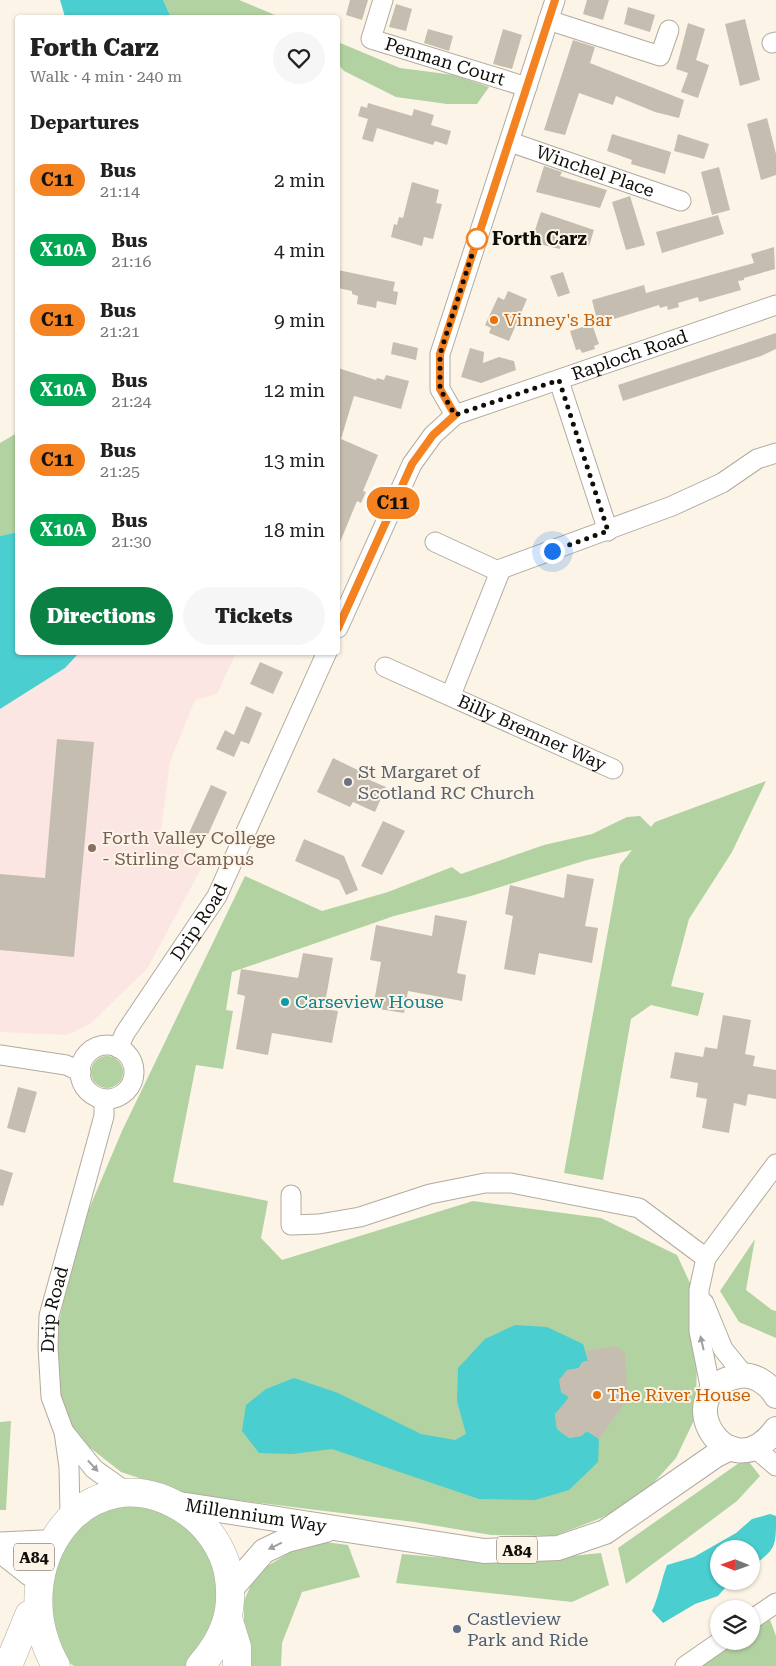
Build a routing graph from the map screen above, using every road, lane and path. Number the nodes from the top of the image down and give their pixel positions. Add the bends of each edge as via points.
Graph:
1 (382, 0) edge
2 (555, 0) edge
3 (548, 20) junction
4 (669, 30) dead end
5 (527, 87) junction
6 (510, 142) junction
7 (681, 201) dead end
8 (776, 305) edge
9 (559, 380) junction
10 (455, 415) junction
11 (776, 453) edge
12 (608, 531) junction
13 (435, 542) dead end
14 (500, 572) junction
15 (340, 624) edge
16 (326, 655) edge
17 (385, 667) dead end
18 (451, 695) junction
19 (614, 769) dead end
20 (118, 1048) junction
21 (0, 1055) edge
22 (81, 1072) junction
23 (104, 1099) junction
24 (776, 1164) edge
25 (291, 1195) dead end
26 (706, 1258) junction
27 (699, 1290) junction
28 (765, 1384) edge
29 (711, 1391) junction
30 (708, 1428) junction
31 (776, 1429) edge
32 (64, 1432) junction
33 (730, 1448) junction
34 (755, 1448) junction
35 (776, 1466) edge
36 (678, 1480) junction
37 (128, 1493) junction
38 (173, 1503) junction
39 (70, 1512) junction
40 (338, 1527) junction
41 (43, 1540) junction
42 (0, 1542) edge
43 (0, 1553) edge
44 (29, 1576) junction
45 (231, 1589) junction
46 (776, 1603) edge
47 (760, 1614) edge
48 (30, 1615) junction
49 (228, 1618) junction
50 (710, 1649) edge
51 (8, 1666) edge
52 (56, 1666) edge
53 (200, 1666) edge
54 (237, 1666) edge
55 (685, 1666) edge

1 - 5 street, Penman Court via 371,39
2 - 3 street
3 - 4 street via 660,56
3 - 5 street
5 - 6 street
6 - 7 street, Winchel Place
6 - 10 street via 440,354 440,389
8 - 9 street, Raploch Road
9 - 10 street, Raploch Road
9 - 12 street
10 - 15 street via 433,435 412,464
11 - 12 street via 757,459 722,483
12 - 14 street
13 - 14 street
14 - 18 street
16 - 20 street, Drip Road via 217,896
17 - 18 street, Billy Bremner Way
18 - 19 street, Billy Bremner Way
20 - 22 street via 101,1046 93,1050 86,1056
20 - 23 street via 131,1059 132,1084 120,1096
21 - 22 street via 66,1065
22 - 23 street via 90,1093
23 - 32 street, Drip Road via 104,1116 49,1316 51,1397
24 - 26 street
25 - 26 street via 291,1225 301,1225 360,1216 463,1187 511,1183 639,1208
26 - 27 street
27 - 28 street via 723,1349
29 -> 27 street via 699,1331
28 - 29 main road via 726,1378
29 - 30 main road via 704,1409
30 - 33 main road via 717,1441
30 - 36 main road, Millennium Way / A84
31 - 34 main road via 767,1441
32 -> 37 street, Drip Road via 94,1468
32 - 39 street, Drip Road
33 - 34 main road, A84
33 - 36 main road, Millennium Way / A84
34 - 35 street
36 - 40 main road, Millennium Way / A84 via 605,1532 558,1548 484,1551
37 - 38 highway, A84 via 152,1495
37 - 39 highway, A84 via 98,1498
38 - 40 main road, Millennium Way / A84
38 - 45 highway, A84 via 196,1518 214,1538 226,1563
39 - 41 highway, A84
40 -> 45 main road, Millennium Way / A84 via 287,1540 264,1551
41 - 42 street
41 - 44 highway, A84
43 - 44 street
44 - 48 highway, A84
45 - 49 highway, A84
46 - 47 street
48 - 51 highway, A84
48 - 52 highway, A84 via 44,1651
49 - 53 highway, A84 via 215,1649
49 - 54 highway via 237,1647
50 - 55 street

